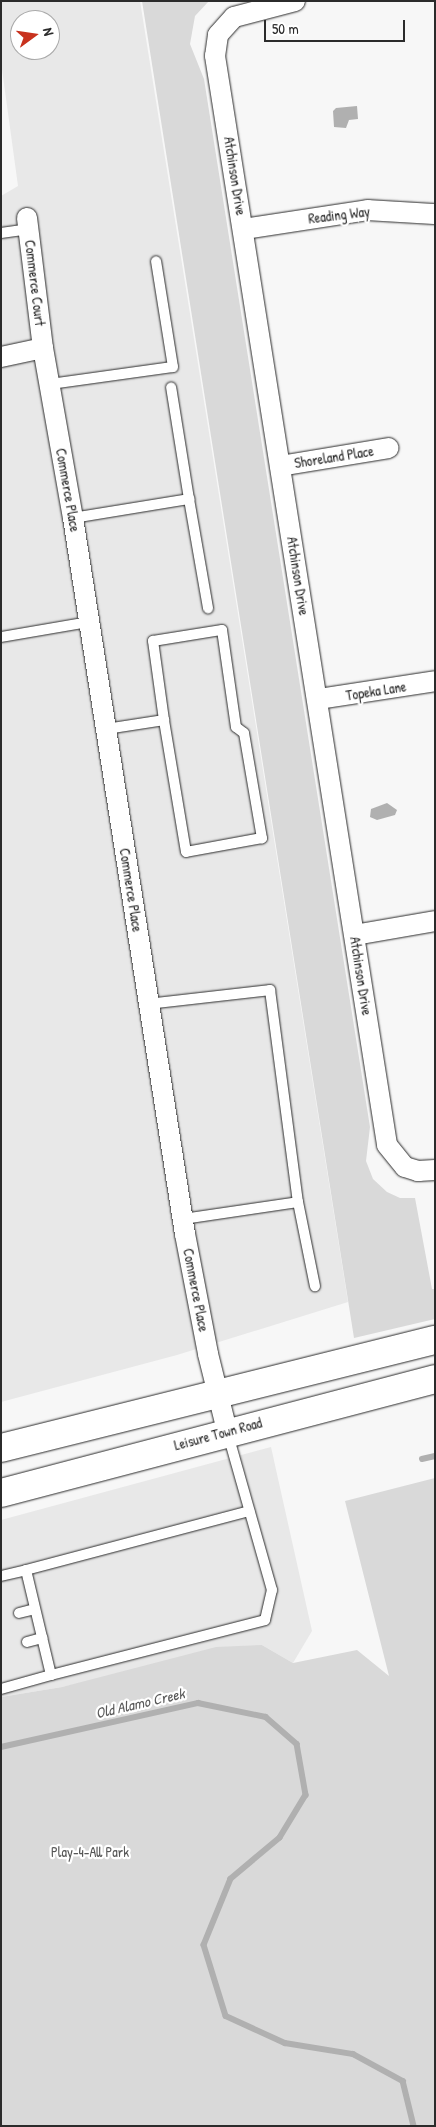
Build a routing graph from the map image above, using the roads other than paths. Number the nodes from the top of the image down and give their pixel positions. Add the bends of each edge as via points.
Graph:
1 (295, 1) edge
2 (435, 214) edge
3 (28, 224) joint
4 (244, 229) junction
5 (1, 233) edge
6 (156, 261) dead end
7 (43, 348) junction
8 (1, 357) edge
9 (50, 384) junction
10 (171, 387) dead end
11 (389, 448) dead end
12 (280, 466) junction
13 (189, 499) junction
14 (73, 518) junction
15 (208, 608) dead end
16 (89, 622) junction
17 (1, 637) edge
18 (435, 681) edge
19 (318, 699) junction
20 (164, 720) junction
21 (106, 729) junction
22 (435, 921) edge
23 (355, 934) junction
24 (148, 1004) junction
25 (435, 1170) edge
26 (298, 1202) junction
27 (183, 1219) junction
28 (315, 1286) dead end
29 (435, 1340) edge
30 (435, 1379) edge
31 (217, 1393) junction
32 (227, 1431) junction
33 (1, 1448) edge
34 (1, 1493) edge
35 (249, 1511) junction
36 (26, 1570) junction
37 (1, 1576) edge
38 (35, 1609) junction
39 (20, 1613) dead end
40 (42, 1638) junction
41 (27, 1642) dead end
42 (51, 1675) junction
43 (1, 1689) edge

1 - 4 street, Atchinson Drive via 234,17 218,35 215,45
2 - 4 street, Reading Way via 368,210
3 - 5 lane
3 - 7 street, Commerce Court
4 - 12 street, Atchinson Drive
6 - 9 lane via 173,367
7 - 8 street
7 - 9 street, Commerce Place
9 - 14 street, Commerce Place
10 - 13 lane
11 - 12 street, Shoreland Place
12 - 19 street, Atchinson Drive
13 - 14 lane
13 - 15 lane
14 - 16 street, Commerce Place
16 - 17 lane
16 - 21 street, Commerce Place
18 - 19 street, Topeka Lane
19 - 23 street, Atchinson Drive
20 - 20 lane via 152,641 222,630 236,727 244,734 262,838 186,852
20 - 21 lane
21 - 24 street, Commerce Place
22 - 23 street
23 - 25 street, Atchinson Drive via 387,1144 405,1167 418,1171
24 - 26 lane via 270,990
24 - 27 street, Commerce Place
26 - 27 lane
26 - 28 lane
27 - 31 street, Commerce Place
29 - 31 main road
30 - 32 main road, Leisure Town Road
31 - 32 street, Commerce Place
31 - 33 main road
32 - 34 main road, Leisure Town Road
32 - 35 lane
35 - 36 lane
35 - 42 lane via 272,1590 265,1620
36 - 37 lane
36 - 38 lane
38 - 39 lane
38 - 40 lane
40 - 41 lane
40 - 42 lane
42 - 43 lane

